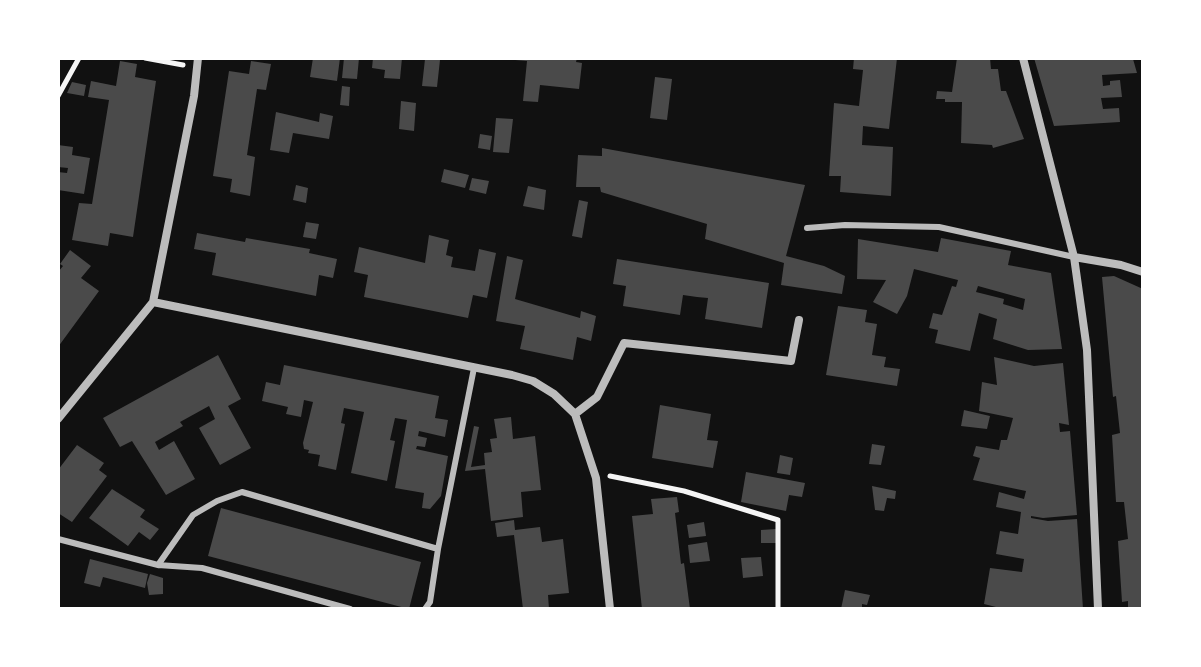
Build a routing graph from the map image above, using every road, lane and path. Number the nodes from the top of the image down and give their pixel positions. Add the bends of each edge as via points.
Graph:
1 (79, 58) edge
2 (145, 58) edge
3 (1023, 58) edge
4 (197, 62) edge
5 (58, 96) edge
6 (807, 228) dead end
7 (1074, 257) junction
8 (1143, 272) edge
9 (153, 302) junction
10 (799, 320) dead end
11 (474, 368) junction
12 (575, 414) junction
13 (58, 419) edge
14 (594, 472) junction
15 (58, 539) edge
16 (438, 549) junction
17 (158, 565) junction
18 (350, 609) edge
19 (425, 609) edge
20 (610, 609) edge
21 (778, 609) edge
22 (1098, 609) edge

1 - 5 path
2 - 4 path
3 - 7 street
4 - 9 street
6 - 7 lane via 939,227
7 - 8 street
7 - 22 street via 1087,350
9 - 11 street
9 - 13 street
10 - 12 street via 791,361 624,343 597,397
11 - 12 street via 533,381
11 - 16 lane
12 - 14 street
14 - 20 street
14 - 21 path via 684,491 778,520
15 - 17 lane
16 - 17 lane via 242,492 193,515
16 - 19 lane
17 - 18 lane via 202,568

